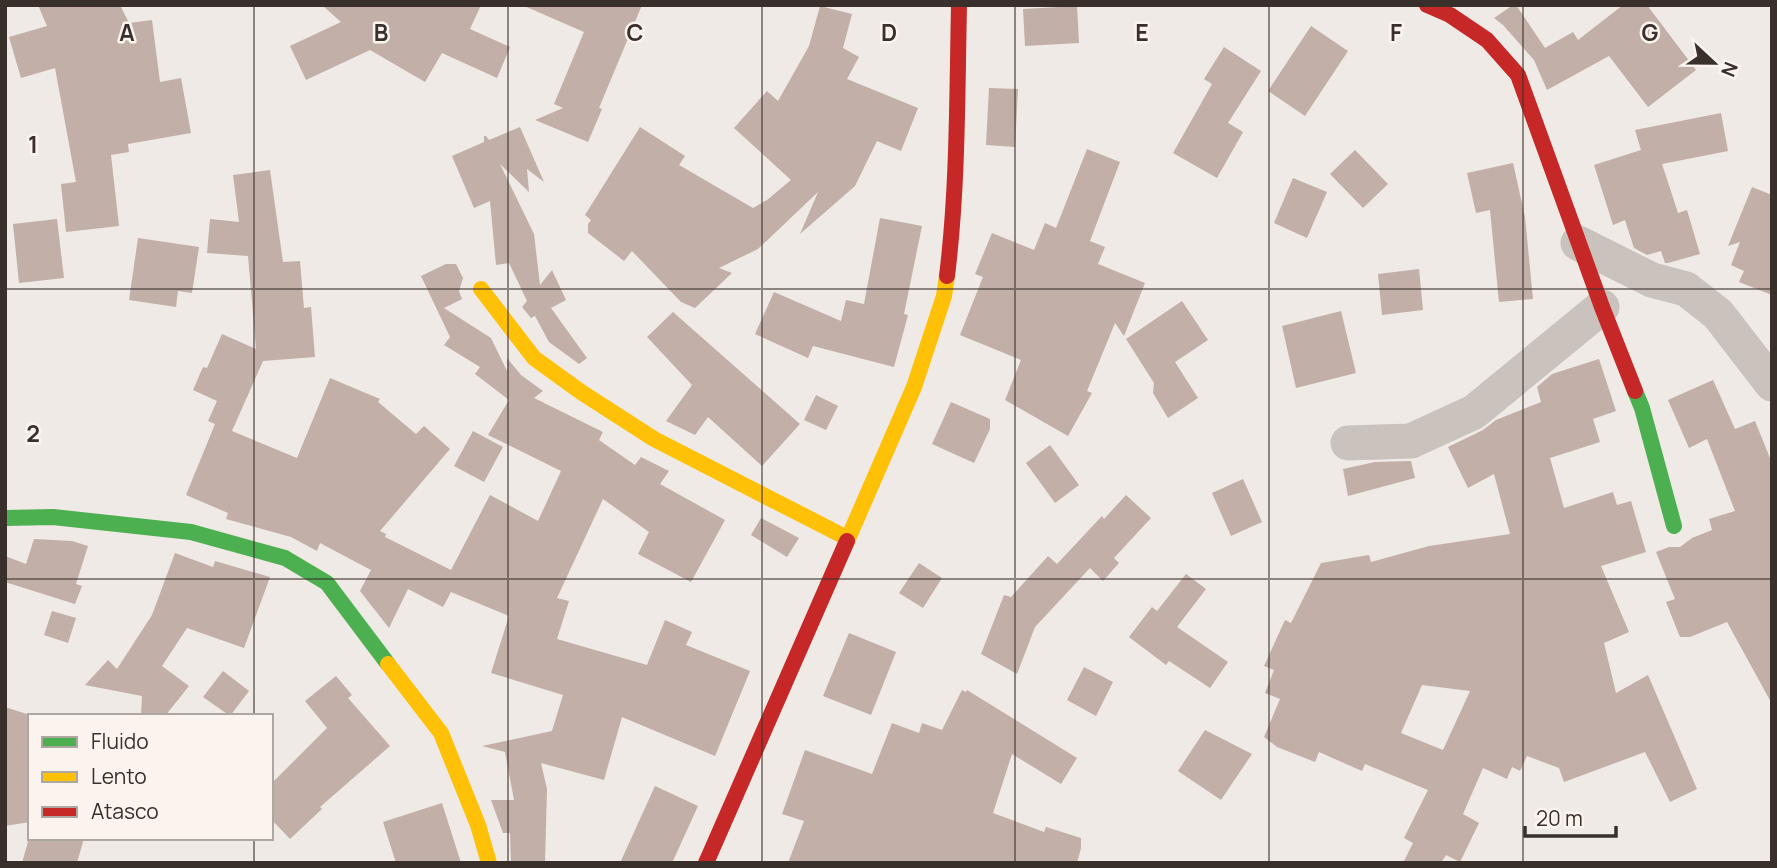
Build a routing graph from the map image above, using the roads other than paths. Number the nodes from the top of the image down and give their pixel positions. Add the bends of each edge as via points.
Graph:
1 (959, 5) edge
2 (1427, 5) edge
3 (1578, 243) junction
4 (481, 289) dead end
5 (1601, 307) junction
6 (1772, 384) edge
7 (1348, 443) dead end
8 (5, 518) edge
9 (1674, 526) dead end
10 (847, 538) junction
11 (489, 863) edge
12 (706, 863) edge

1 - 10 street via 956,166 944,296 914,387
2 - 3 street via 1487,40 1518,75
3 - 5 street
3 - 6 street via 1652,279 1686,289 1718,314
4 - 10 street via 534,358 581,392 654,439
5 - 7 street via 1474,412 1411,441
5 - 9 street via 1642,408
8 - 11 street via 53,517 191,532 285,558 327,583 441,733
10 - 12 street

